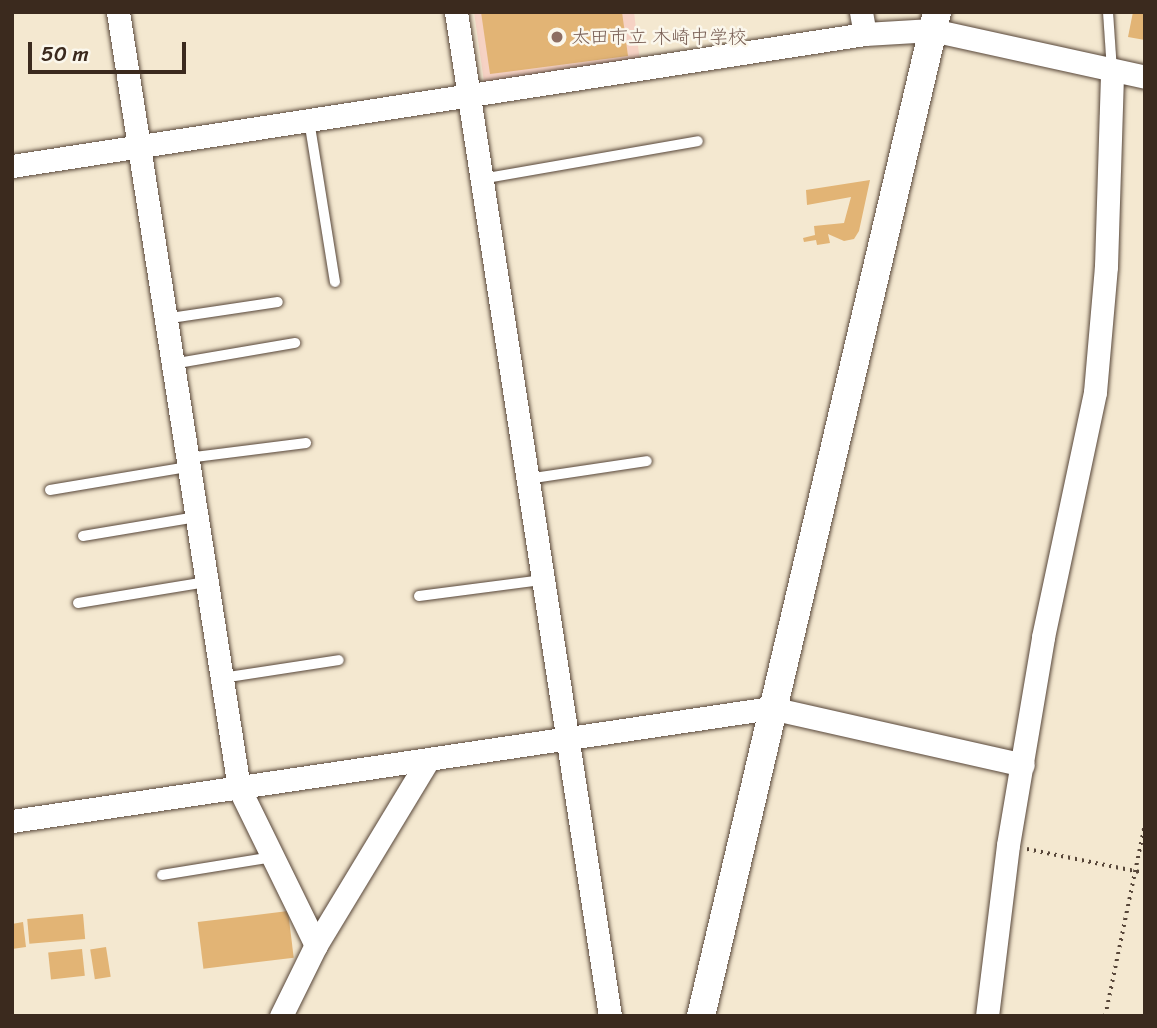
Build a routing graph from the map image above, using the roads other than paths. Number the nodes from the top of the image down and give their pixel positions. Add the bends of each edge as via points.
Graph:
1 (456, 12) edge
2 (1108, 12) edge
3 (121, 13) edge
4 (934, 21) edge
5 (863, 23) edge
6 (1112, 71) junction
7 (1145, 77) edge
8 (467, 96) junction
9 (309, 120) junction
10 (698, 141) dead end
11 (137, 145) junction
12 (12, 166) edge
13 (481, 179) junction
14 (335, 282) dead end
15 (278, 302) dead end
16 (164, 318) junction
17 (295, 343) dead end
18 (172, 364) junction
19 (306, 443) dead end
20 (647, 461) dead end
21 (187, 463) junction
22 (527, 479) junction
23 (50, 490) dead end
24 (196, 517) junction
25 (83, 536) dead end
26 (543, 580) junction
27 (206, 582) junction
28 (419, 596) dead end
29 (78, 603) dead end
30 (339, 660) dead end
31 (222, 678) junction
32 (771, 708) junction
33 (567, 740) junction
34 (428, 760) junction
35 (1023, 765) junction
36 (239, 788) junction
37 (12, 821) edge
38 (273, 857) junction
39 (162, 875) dead end
40 (316, 945) junction
41 (281, 1016) edge
42 (610, 1016) edge
43 (701, 1016) edge
44 (988, 1016) edge

1 - 8 street
2 - 6 lane
3 - 11 street
4 - 5 street
4 - 6 street
4 - 32 street
5 - 8 street
6 - 7 street
6 - 35 street via 1106,266 1095,392 1043,638
8 - 9 street
8 - 13 street
9 - 11 street
9 - 14 lane
10 - 13 lane
11 - 12 street
11 - 16 street
13 - 22 street
15 - 16 lane
16 - 18 street
17 - 18 lane
18 - 21 street
19 - 21 lane
20 - 22 lane
21 - 23 lane
21 - 24 street
22 - 26 street
24 - 25 lane
24 - 27 street
26 - 28 lane
26 - 33 street
27 - 29 lane
27 - 31 street
30 - 31 lane
31 - 36 street
32 - 33 street
32 - 35 street
32 - 43 street
33 - 34 street
33 - 42 street
34 - 36 street
34 - 40 street
35 - 44 street via 1008,845
36 - 37 street
36 - 38 street
38 - 39 lane
38 - 40 street
40 - 41 street

